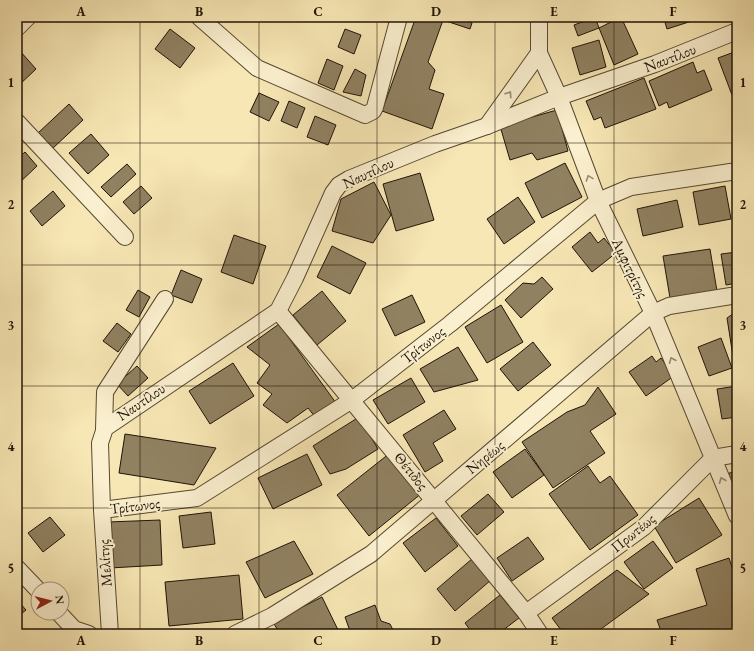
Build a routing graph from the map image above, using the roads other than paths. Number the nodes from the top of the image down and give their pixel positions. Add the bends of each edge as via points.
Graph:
1 (28, 17) edge
2 (199, 17) edge
3 (399, 17) edge
4 (539, 17) edge
5 (17, 28) edge
6 (737, 31) edge
7 (539, 53) junction
8 (559, 97) junction
9 (17, 122) edge
10 (487, 126) junction
11 (737, 171) edge
12 (598, 201) junction
13 (125, 237) dead end
14 (737, 295) edge
15 (165, 299) dead end
16 (278, 311) junction
17 (652, 313) junction
18 (352, 400) junction
19 (102, 437) junction
20 (737, 454) edge
21 (713, 458) junction
22 (434, 499) junction
23 (102, 510) junction
24 (737, 516) edge
25 (17, 568) edge
26 (30, 582) edge
27 (526, 613) junction
28 (66, 621) edge
29 (89, 634) edge
30 (110, 634) edge
31 (235, 634) edge
32 (540, 634) edge

1 - 5 street
2 - 3 street via 257,68 365,114 373,111 375,107
4 - 7 street, Αμφιτρίτης
6 - 8 street, Ναυτίλου via 655,64
7 - 8 street, Αμφιτρίτης
10 -> 7 street
8 - 10 street, Ναυτίλου
12 -> 8 street, Αμφιτρίτης
9 - 13 street
10 - 16 street, Ναυτίλου via 428,147 338,185
11 - 12 street, Τρίτωνος via 632,186
12 - 17 street, Αμφιτρίτης
12 - 18 street, Τρίτωνος via 450,324
14 - 17 street, Νηρέως via 668,306
15 - 19 street, Μελίτης via 105,392
16 - 18 street, Θέτιδος
16 - 19 street, Ναυτίλου via 108,424
21 -> 17 street, Αμφιτρίτης
17 - 22 street, Νηρέως
18 - 22 street, Θέτιδος
18 - 23 street, Τρίτωνος via 195,500
19 - 23 street, Μελίτης
20 - 21 street
24 -> 21 street, Αμφιτρίτης
21 - 27 street, Πρωτέως via 644,527
22 - 27 street, Θέτιδος
22 - 31 street, Νηρέως via 371,554 272,616
23 - 30 street, Μελίτης
25 - 26 street
27 - 32 street, Θέτιδος
28 - 29 street via 74,629

